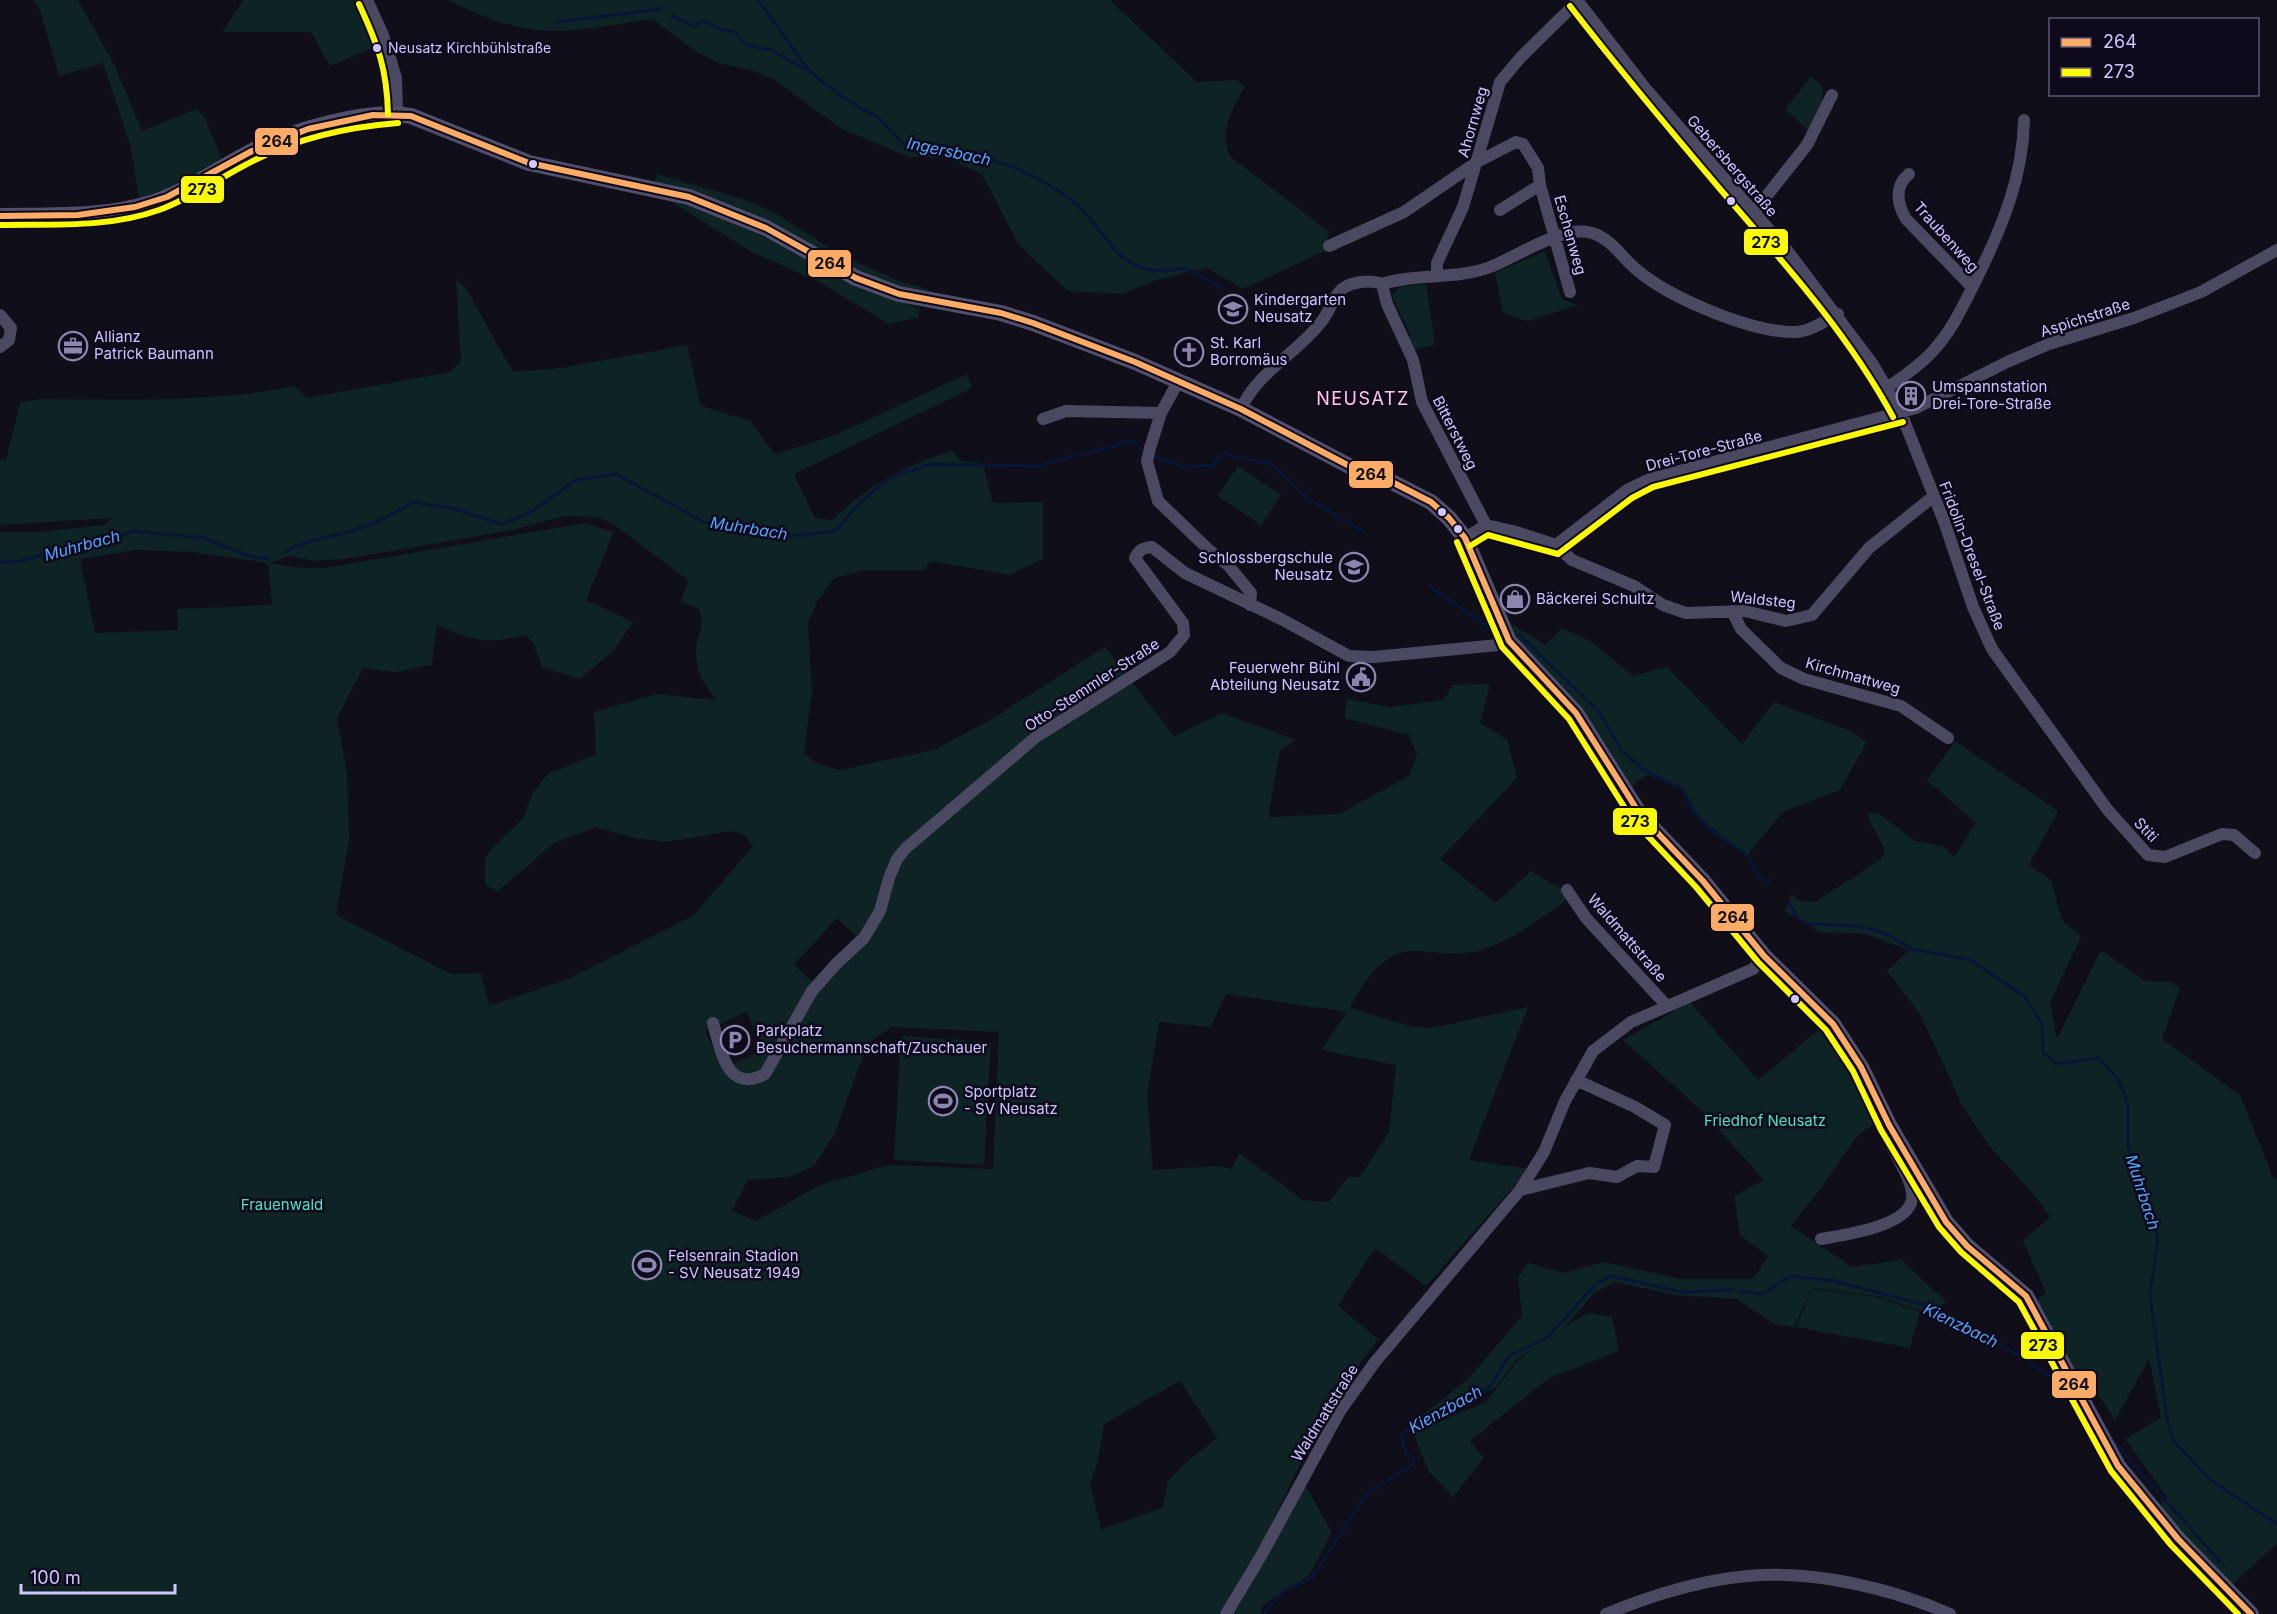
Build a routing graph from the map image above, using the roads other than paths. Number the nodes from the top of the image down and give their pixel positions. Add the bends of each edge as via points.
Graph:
1 (367, 0) edge
2 (1578, 1) edge
3 (1833, 95) dead end
4 (398, 114) junction
5 (2024, 120) dead end
6 (1477, 162) junction
7 (1909, 174) dead end
8 (1540, 185) junction
9 (1500, 210) dead end
10 (1753, 213) junction
11 (0, 216) edge
12 (1554, 237) junction
13 (1329, 246) dead end
14 (2277, 250) edge
15 (1437, 275) junction
16 (1382, 284) junction
17 (1972, 287) junction
18 (1570, 292) dead end
19 (1838, 314) junction
20 (0, 315) edge
21 (0, 347) edge
22 (1178, 382) junction
23 (1888, 387) junction
24 (1241, 409) junction
25 (1161, 413) junction
26 (1901, 413) junction
27 (1043, 419) dead end
28 (1934, 496) junction
29 (1486, 525) junction
30 (1465, 538) junction
31 (1556, 545) junction
32 (1250, 606) junction
33 (1732, 611) junction
34 (1509, 641) junction
35 (2050, 731) joint
36 (1948, 738) dead end
37 (2255, 853) dead end
38 (1567, 890) dead end
39 (1764, 956) junction
40 (1666, 1005) junction
41 (713, 1023) dead end
42 (1576, 1080) junction
43 (1898, 1140) junction
44 (1520, 1190) junction
45 (1821, 1239) dead end
46 (1226, 1614) edge
47 (1606, 1614) edge
48 (1950, 1614) edge
49 (2251, 1614) edge

1 - 4 street via 396,78
2 - 6 street, Ahornweg via 1500,82
2 - 10 street, Gebersbergstraße via 1645,88
3 - 10 street via 1807,145
4 - 11 main road via 365,116 315,128 254,150 173,194 126,209 79,215
4 - 22 main road via 529,163 689,197 766,228 856,278 899,294 1001,313 1033,323
5 - 17 street via 2024,149 2016,184
6 - 8 street, Eschenweg via 1510,144 1523,144 1538,168
6 - 13 street via 1404,212
6 - 15 street, Ahornweg via 1463,207 1437,263
7 - 17 street, Traubenweg via 1902,180 1899,207
8 - 9 street, Eschenweg
8 - 12 street, Eschenweg
10 - 19 street, Gebersbergstraße
12 - 15 street via 1487,268
12 - 18 street, Eschenweg
12 - 19 street via 1590,232 1608,240 1635,269 1676,298 1732,318 1796,332
14 - 26 street, Aspichstraße via 2202,292 2049,344
15 - 16 street
16 - 24 street via 1364,282 1342,289 1307,341 1264,376
16 - 29 street, Bitterstweg via 1413,360 1422,402
17 - 23 street via 1957,318 1931,353
19 - 23 street, Gebersbergstraße
20 - 21 street via 11,328 9,340
22 - 24 main road
22 - 25 street
23 - 26 street, Gebersbergstraße
24 - 30 main road via 1355,469 1426,497
25 - 27 street via 1066,411
25 - 32 street via 1147,461 1158,501 1228,565 1251,594
26 - 28 street, Fridolin-Dresel-Straße
26 - 31 street, Drei-Tore-Straße via 1650,479 1627,490
28 - 33 street, Waldsteg via 1869,549 1812,615 1786,621
28 - 35 street, Fridolin-Dresel-Straße via 1992,649
29 - 30 street
29 - 31 street
30 - 34 main road
31 - 33 street, Waldsteg via 1572,560 1634,586 1663,605 1686,613
32 - 34 street, Otto-Stemmler-Straße via 1349,656 1374,657
32 - 41 street, Otto-Stemmler-Straße via 1185,573 1152,547 1138,551 1138,564 1183,623 1184,634 1170,652 1036,737 906,848 897,859 880,911 864,938 813,991 765,1074 753,1081 731,1074
33 - 36 street, Kirchmattweg via 1741,629 1781,668 1804,679 1901,706
34 - 39 main road via 1576,713 1636,808
35 - 37 street, Stiti via 2107,809 2148,855 2165,857 2222,834 2234,835
38 - 40 street, Waldmattstraße via 1586,918
39 - 40 street, Waldmattstraße via 1753,969
39 - 43 main road via 1833,1024 1861,1067
40 - 42 street, Waldmattstraße via 1623,1027 1601,1044
42 - 44 street, Waldmattstraße via 1544,1152
42 - 44 street via 1665,1125 1654,1167 1637,1166 1617,1177 1589,1173
43 - 45 street via 1892,1146 1910,1189 1908,1208 1882,1226
43 - 49 main road via 1946,1222 1967,1246 2026,1296 2118,1466 2178,1539
44 - 46 street, Waldmattstraße via 1360,1382
47 - 48 street via 1642,1600 1748,1576 1858,1584 1908,1596

